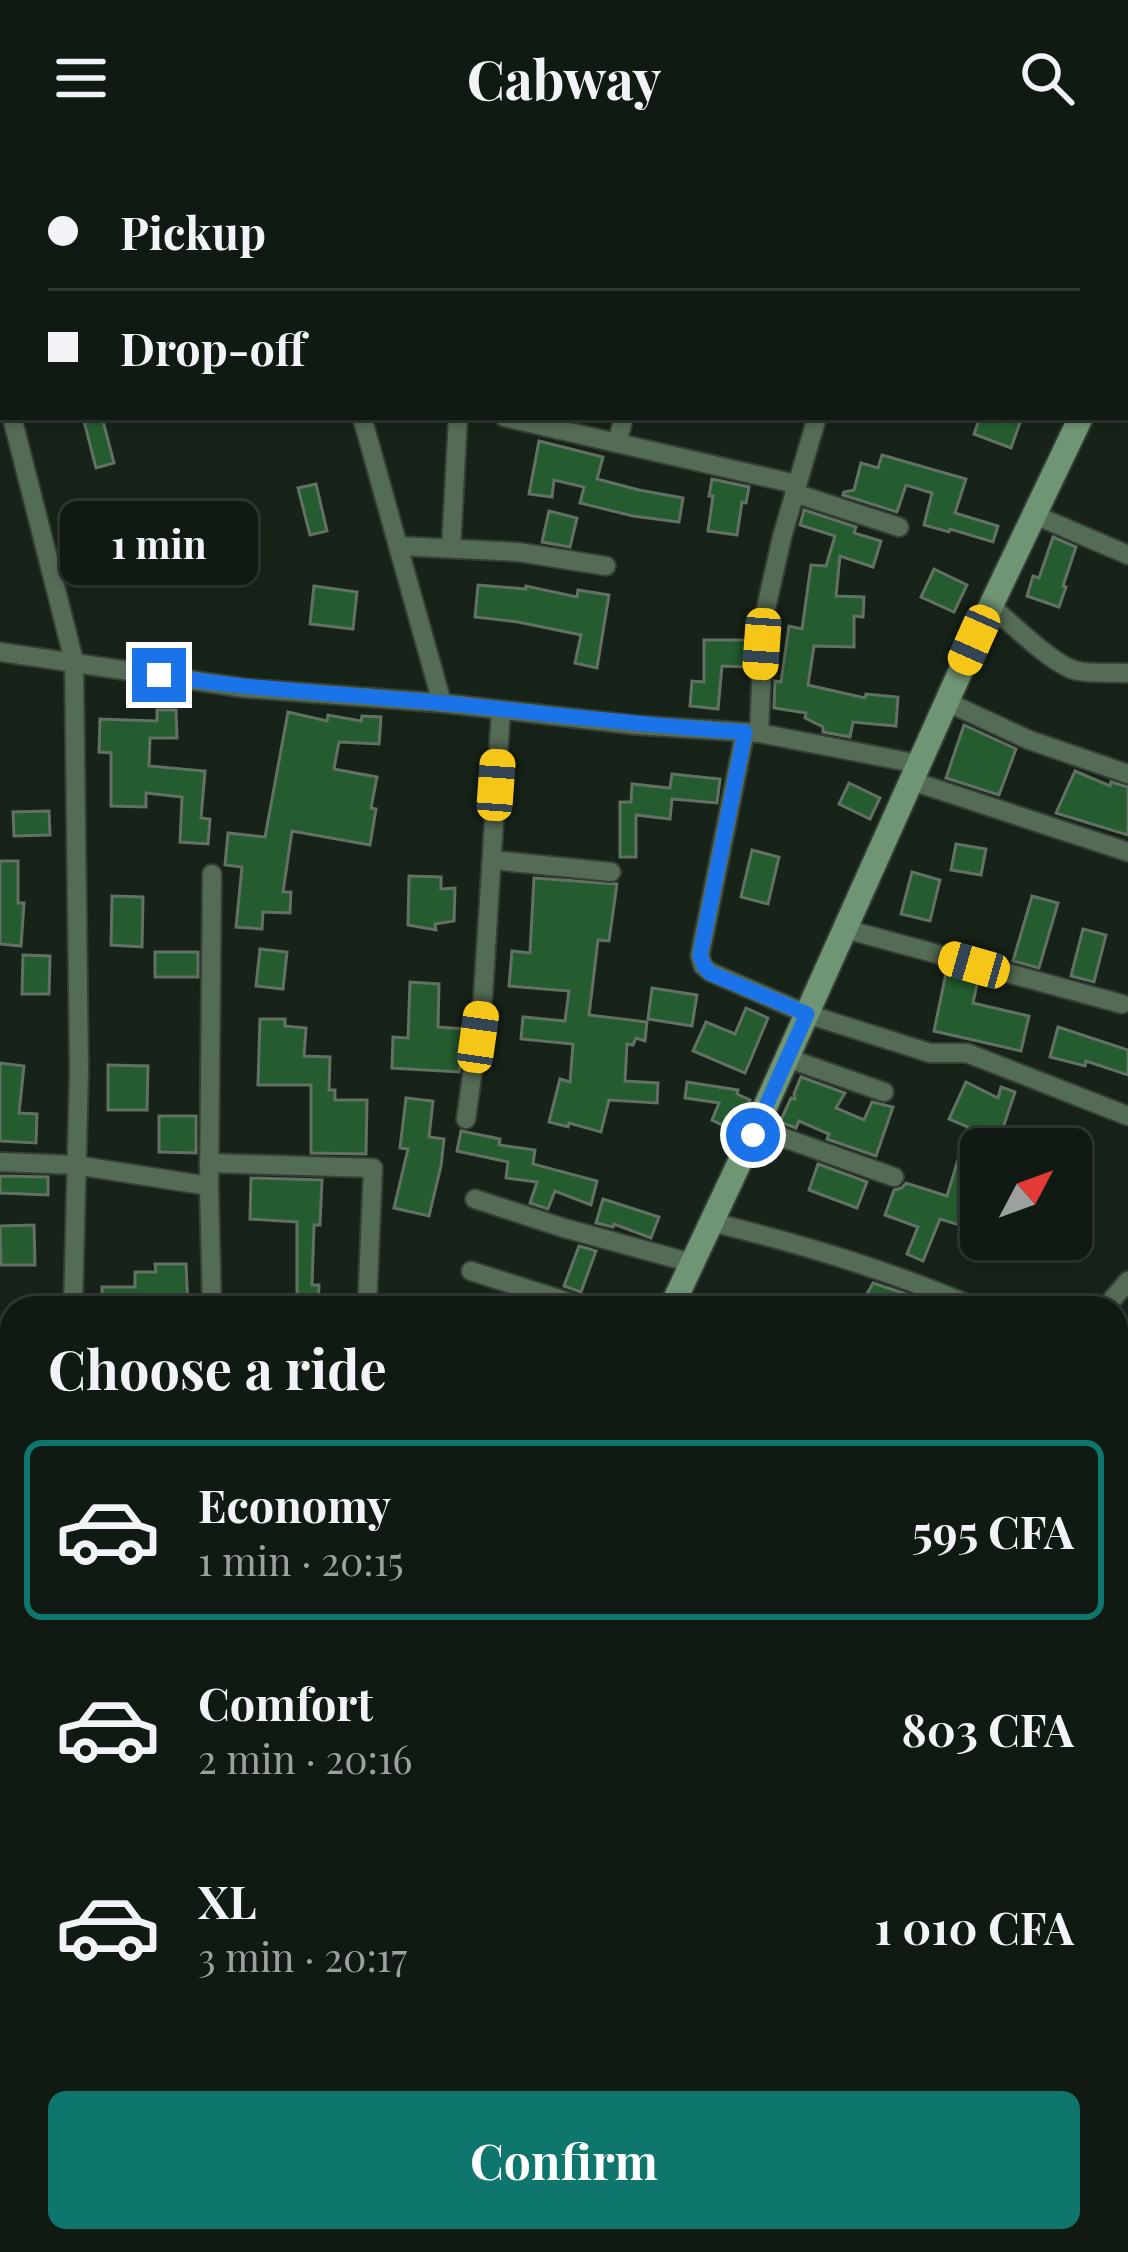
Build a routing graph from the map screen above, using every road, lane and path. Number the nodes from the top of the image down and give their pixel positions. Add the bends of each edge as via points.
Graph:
1 (13, 420) edge
2 (363, 420) edge
3 (458, 420) edge
4 (517, 420) edge
5 (623, 420) edge
6 (816, 420) edge
7 (1080, 420) edge
8 (617, 443) junction
9 (795, 489) junction
10 (1035, 514) junction
11 (899, 527) dead end
12 (398, 546) junction
13 (452, 548) junction
14 (1128, 555) edge
15 (606, 566) dead end
16 (991, 606) junction
17 (0, 652) edge
18 (74, 661) junction
19 (1128, 673) edge
20 (947, 702) junction
21 (442, 703) junction
22 (501, 710) junction
23 (752, 733) junction
24 (915, 773) junction
25 (1128, 774) edge
26 (1128, 852) edge
27 (492, 860) junction
28 (611, 872) dead end
29 (212, 874) dead end
30 (845, 929) junction
31 (1122, 1004) dead end
32 (807, 1014) junction
33 (787, 1058) junction
34 (884, 1092) dead end
35 (1128, 1116) edge
36 (466, 1119) dead end
37 (756, 1128) junction
38 (0, 1162) edge
39 (209, 1163) junction
40 (76, 1165) junction
41 (894, 1177) dead end
42 (209, 1186) junction
43 (475, 1199) dead end
44 (711, 1222) junction
45 (692, 1263) junction
46 (471, 1271) dead end
47 (73, 1296) edge
48 (212, 1296) edge
49 (368, 1296) edge
50 (549, 1296) edge
51 (677, 1296) edge
52 (949, 1296) edge

1 - 18 street
2 - 12 street
3 - 13 street
4 - 8 street
5 - 8 street
6 - 9 street
7 - 10 street
8 - 9 street
9 - 11 street
9 - 23 street via 764,617
10 - 14 street
10 - 16 street
12 - 13 street
12 - 21 street
13 - 15 street
16 - 19 street via 1066,667
16 - 20 street
17 - 18 street
18 - 21 street via 244,688
18 - 40 street
20 - 24 street
20 - 25 street
21 - 22 street
22 - 23 street
22 - 27 street
23 - 24 street
23 - 32 street via 700,955 710,973
24 - 26 street
24 - 30 street
27 - 28 street
27 - 36 street
29 - 39 street
30 - 31 street
30 - 32 street
32 - 33 street
32 - 35 street via 930,1053 967,1053
33 - 34 street
33 - 37 street
37 - 41 street
37 - 44 street
38 - 40 street
39 - 42 street
39 - 49 street via 373,1168
40 - 42 street
40 - 47 street
42 - 48 street
43 - 45 street
44 - 45 street
44 - 52 street
45 - 51 street
46 - 50 street

